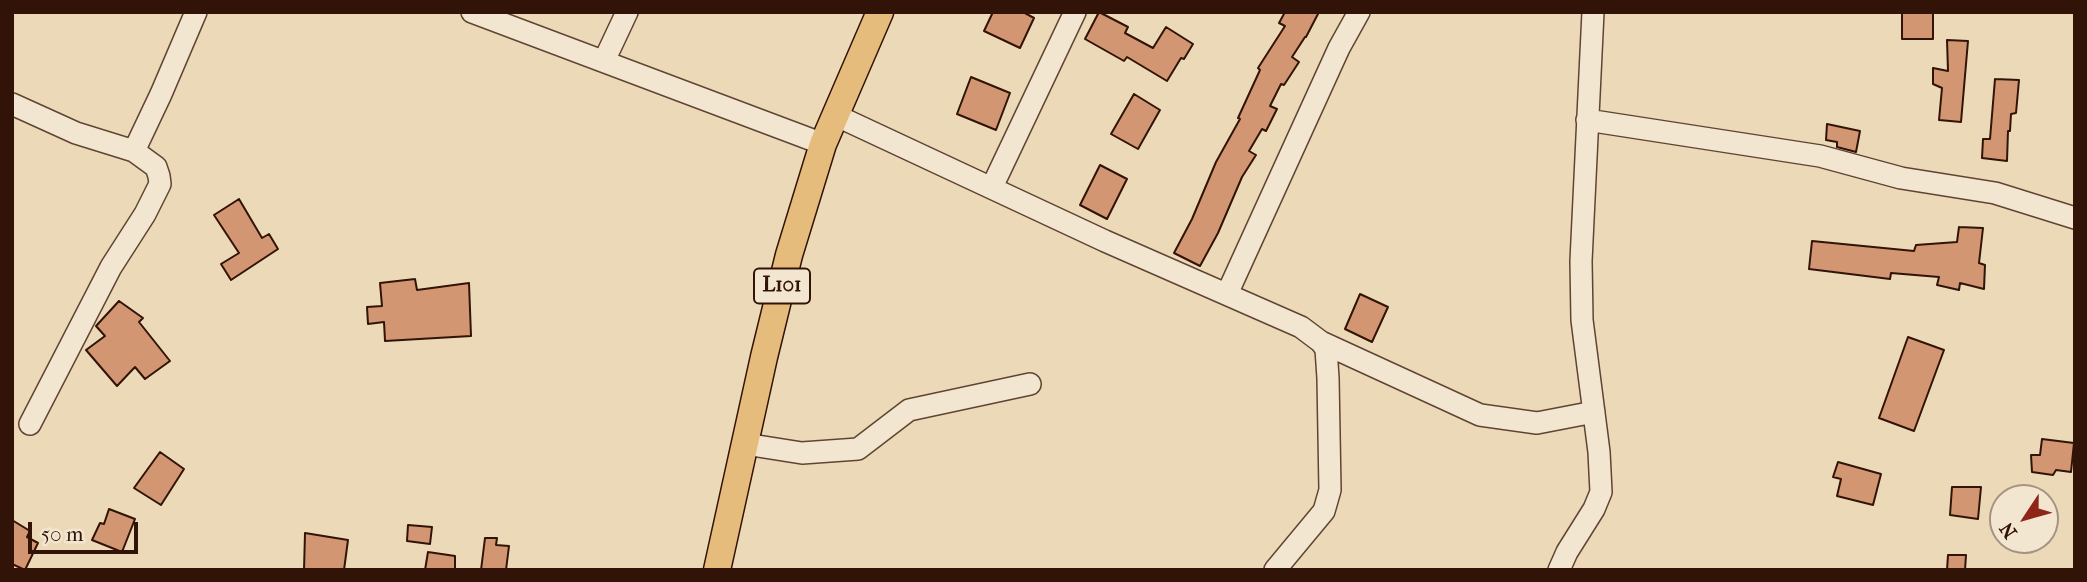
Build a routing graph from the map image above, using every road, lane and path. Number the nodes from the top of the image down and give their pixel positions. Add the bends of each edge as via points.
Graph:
1 (196, 12) edge
2 (472, 12) edge
3 (627, 12) edge
4 (880, 12) edge
5 (1075, 12) edge
6 (1360, 12) edge
7 (1593, 12) edge
8 (604, 61) junction
9 (12, 104) edge
10 (835, 115) junction
11 (1587, 120) junction
12 (823, 144) junction
13 (134, 151) junction
14 (992, 187) junction
15 (2075, 218) edge
16 (1227, 295) junction
17 (1321, 342) junction
18 (1030, 384) dead end
19 (1594, 412) junction
20 (30, 424) dead end
21 (744, 444) junction
22 (717, 570) edge
23 (1275, 570) edge
24 (1559, 570) edge

1 - 13 street
2 - 8 street
3 - 8 street
4 - 10 main road, L101
5 - 14 street
6 - 16 street via 1339,48
7 - 11 street
8 - 12 street
9 - 13 street via 76,133
10 - 12 main road, L101
10 - 14 street
11 - 15 street via 1820,156 1901,178 1995,193
11 - 19 street via 1582,320
12 - 21 main road, L101 via 789,255
13 - 20 street via 156,167 160,184 111,267
14 - 16 street
16 - 17 street via 1301,327
17 - 19 street via 1480,415 1537,423
17 - 23 street via 1326,349 1328,378 1330,490 1324,511
18 - 21 street via 909,410 858,449 802,453
19 - 24 street via 1601,492
21 - 22 main road, L101

